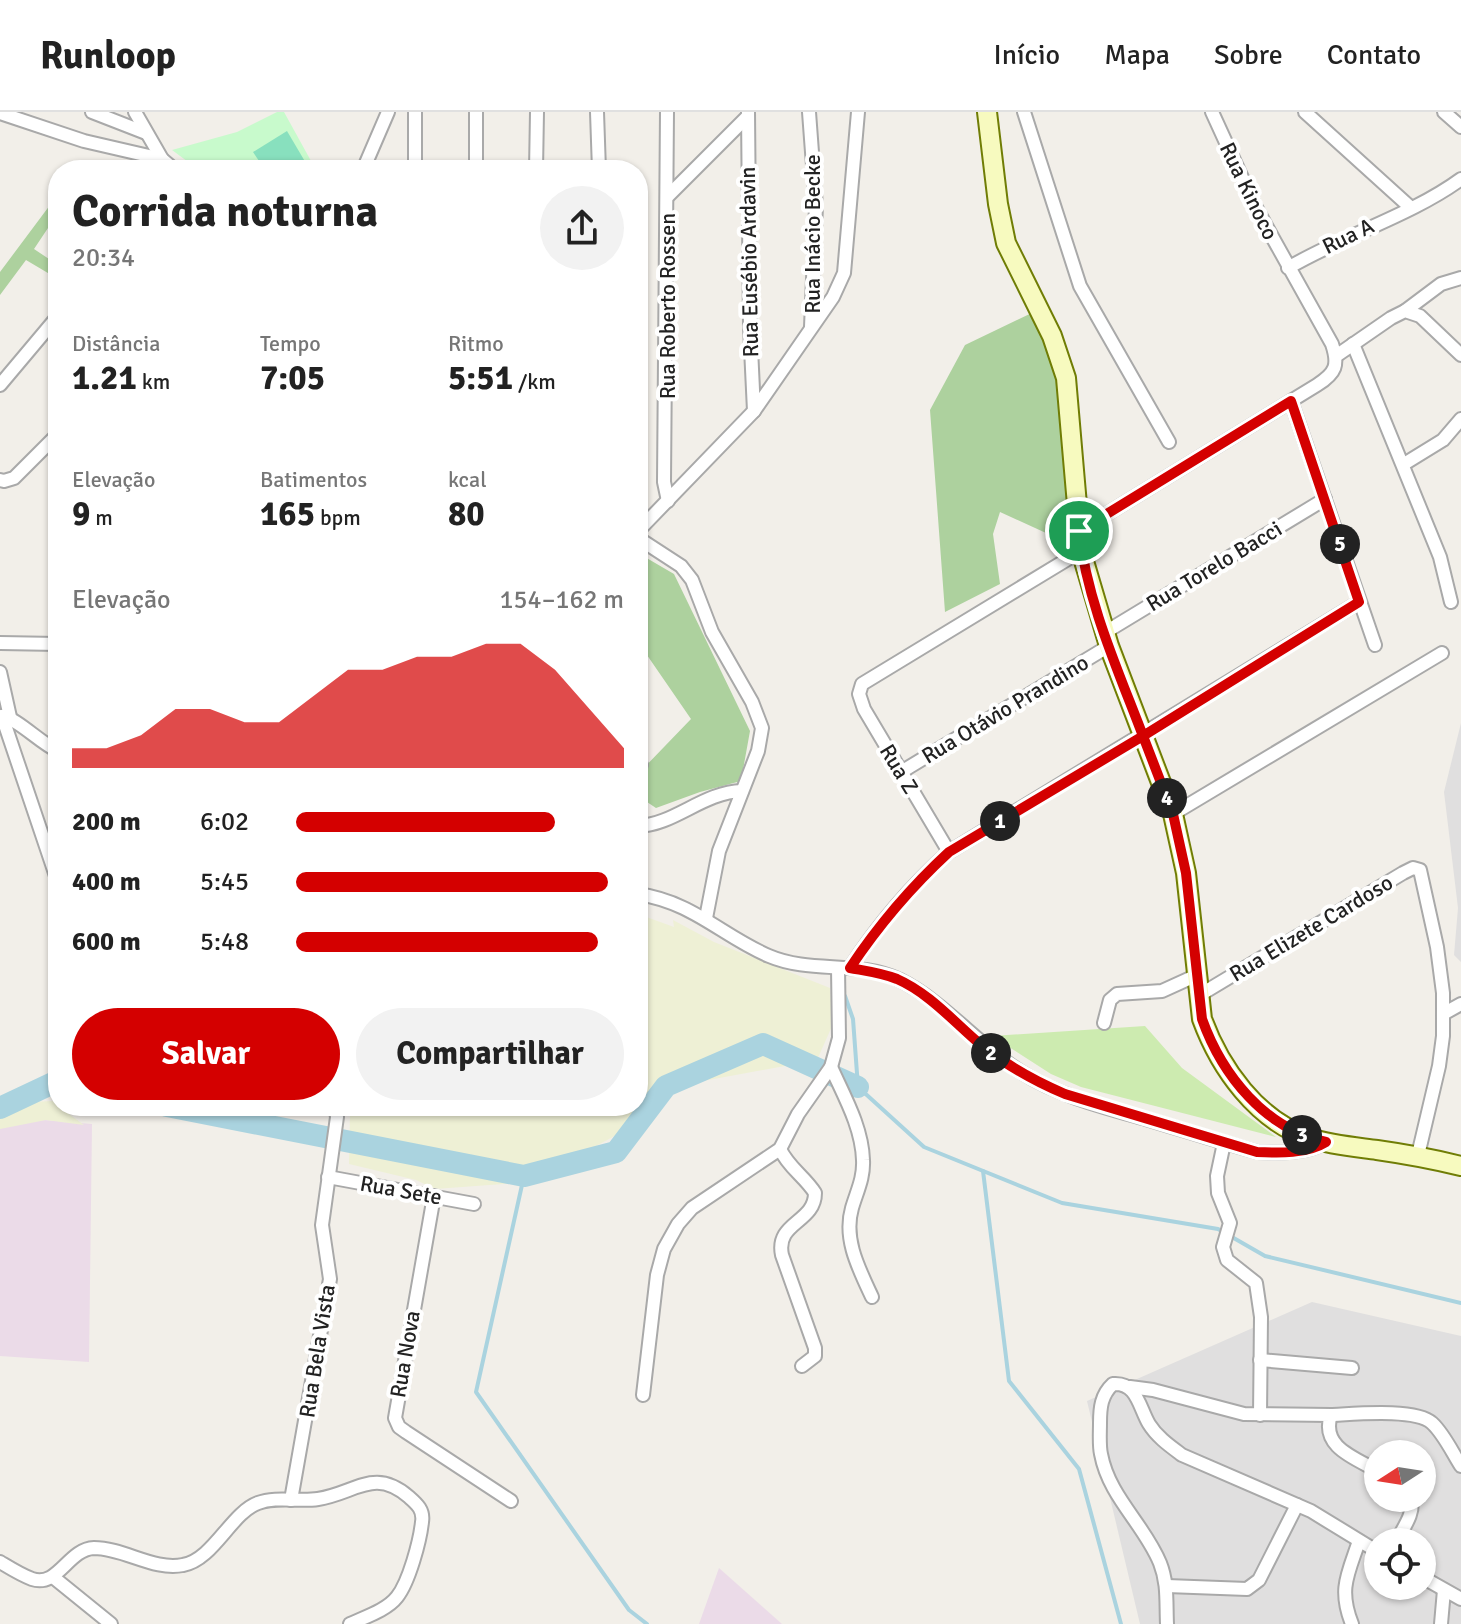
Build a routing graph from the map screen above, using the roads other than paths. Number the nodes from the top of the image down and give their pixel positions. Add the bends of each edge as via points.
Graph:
1 (92, 112) edge
2 (135, 112) edge
3 (388, 112) edge
4 (415, 112) edge
5 (476, 112) edge
6 (537, 112) edge
7 (597, 112) edge
8 (667, 112) edge
9 (809, 112) edge
10 (858, 112) edge
11 (987, 112) edge
12 (1024, 112) edge
13 (1212, 112) edge
14 (1305, 112) edge
15 (1444, 112) edge
16 (0, 113) edge
17 (748, 114) edge
18 (1461, 127) edge
19 (146, 133) junction
20 (162, 159) joint
21 (367, 160) edge
22 (415, 160) edge
23 (476, 160) edge
24 (536, 160) edge
25 (599, 160) edge
26 (1461, 179) edge
27 (667, 197) junction
28 (1410, 207) junction
29 (1288, 268) junction
30 (1461, 278) edge
31 (1405, 311) junction
32 (48, 328) edge
33 (811, 330) junction
34 (1353, 344) junction
35 (1461, 355) edge
36 (1336, 356) junction
37 (0, 385) edge
38 (1291, 401) junction
39 (754, 411) junction
40 (1461, 419) edge
41 (1169, 442) dead end
42 (48, 444) edge
43 (1404, 464) junction
44 (0, 480) edge
45 (1325, 499) junction
46 (668, 501) junction
47 (648, 521) edge
48 (1079, 531) junction
49 (648, 545) edge
50 (1081, 551) junction
51 (1359, 602) junction
52 (1451, 602) dead end
53 (1106, 639) junction
54 (0, 643) edge
55 (48, 644) edge
56 (1375, 645) dead end
57 (1442, 653) dead end
58 (0, 672) edge
59 (4, 717) edge
60 (1143, 736) junction
61 (48, 745) edge
62 (901, 772) junction
63 (742, 791) junction
64 (1173, 814) junction
65 (648, 824) edge
66 (48, 851) edge
67 (949, 852) junction
68 (648, 897) edge
69 (706, 918) junction
70 (844, 968) junction
71 (1195, 976) junction
72 (1198, 996) junction
73 (1461, 1004) edge
74 (1443, 1014) junction
75 (1104, 1023) dead end
76 (831, 1067) junction
77 (337, 1116) edge
78 (1326, 1142) junction
79 (1224, 1143) junction
80 (780, 1149) junction
81 (1418, 1155) junction
82 (1461, 1166) edge
83 (328, 1177) junction
84 (434, 1196) junction
85 (474, 1204) dead end
86 (872, 1297) dead end
87 (1260, 1360) junction
88 (802, 1366) dead end
89 (1352, 1368) dead end
90 (1130, 1387) junction
91 (643, 1395) dead end
92 (1260, 1415) junction
93 (1331, 1415) junction
94 (1364, 1462) edge
95 (1461, 1466) edge
96 (291, 1500) junction
97 (511, 1501) dead end
98 (1297, 1505) junction
99 (1359, 1541) junction
100 (1364, 1544) edge
101 (0, 1562) edge
102 (53, 1577) junction
103 (1436, 1585) edge
104 (1167, 1586) junction
105 (1444, 1590) junction
106 (1461, 1599) edge
107 (111, 1624) edge
108 (350, 1624) edge
109 (1167, 1624) edge
110 (1352, 1624) edge
111 (1441, 1624) edge

1 - 19 street
2 - 19 street
3 - 21 street
4 - 22 street
5 - 23 street
6 - 24 street
7 - 25 street
8 - 27 street, Rua Roberto Rossen
9 - 33 street, Rua Inácio Becke via 816,206
10 - 33 street via 844,273
11 - 48 main road via 1006,243 1052,336 1066,378
12 - 41 street via 1080,286
13 - 29 street, Rua Kinoco
14 - 28 street
15 - 18 street
16 - 20 street
17 - 27 street
17 - 39 street, Rua Eusébio Ardavin
19 - 20 street
26 - 28 street, Rua A
27 - 46 street, Rua Roberto Rossen
28 - 29 street, Rua A
29 - 36 street, Rua Kinoco
30 - 31 street via 1441,284
31 - 34 street
31 - 35 street via 1420,316
32 - 37 street
33 - 39 street, Rua Inácio Becke
34 - 36 street
34 - 43 street
36 - 38 street via 1329,377
38 - 45 street
38 - 48 street
39 - 46 street, Rua Inácio Becke
40 - 43 street via 1443,440
42 - 44 street via 14,478
43 - 52 street via 1440,557
45 - 51 street
45 - 53 street, Rua Torelo Bacci
46 - 47 street, Rua Inácio Becke
48 - 50 main road
49 - 63 street via 692,580 712,632 759,716 762,737
50 - 53 main road
50 - 62 street, Rua Z via 862,684 864,709
51 - 56 street
51 - 60 street
53 - 60 main road
53 - 62 street, Rua Otávio Prandino
54 - 55 street
57 - 64 street
58 - 59 street
59 - 61 street
59 - 66 street
60 - 64 main road
60 - 67 street
62 - 67 street, Rua Z
63 - 65 street via 713,795
63 - 69 street via 719,851
64 - 71 main road via 1193,926
67 - 70 street
68 - 69 street
69 - 70 street via 770,957
70 - 76 street via 839,1038
70 - 79 street via 882,974 916,990 988,1050 1036,1081 1095,1105
71 - 72 main road
71 - 75 street via 1162,991 1117,994
72 - 74 street, Rua Elizete Cardoso via 1416,868 1422,875 1437,947
72 - 78 main road via 1210,1040 1247,1095 1286,1127
73 - 74 street
74 - 81 street via 1439,1066
76 - 80 street
76 - 86 street via 861,1142 864,1171 849,1234
77 - 83 street, Rua Bela Vista
78 - 79 street via 1274,1153
78 - 81 main road
79 - 87 street via 1218,1193 1230,1223 1223,1247 1227,1260 1256,1283
80 - 88 street via 815,1193 811,1209 780,1240 815,1348 815,1356
80 - 91 street via 692,1208 664,1249
81 - 82 main road
83 - 84 street, Rua Sete
83 - 96 street, Rua Bela Vista via 322,1225 330,1279
84 - 85 street, Rua Sete
84 - 97 street, Rua Nova via 395,1418 399,1427
87 - 89 street
87 - 92 street
90 - 92 street
90 - 98 street via 1150,1425 1182,1455
90 - 104 street via 1113,1384 1105,1391 1101,1453 1115,1493 1152,1544
92 - 93 street
93 - 94 street via 1328,1432 1333,1442
93 - 95 street via 1420,1416 1432,1423
96 - 102 street via 256,1504 190,1563 164,1564 91,1548 78,1552
96 - 108 street via 322,1499 381,1481 401,1490 422,1512 413,1559 398,1596
98 - 99 street
98 - 104 street via 1259,1580 1247,1589
99 - 100 street
99 - 110 street via 1343,1588
101 - 102 street via 34,1580
102 - 107 street
103 - 105 street
104 - 109 street
105 - 106 street
105 - 111 street

